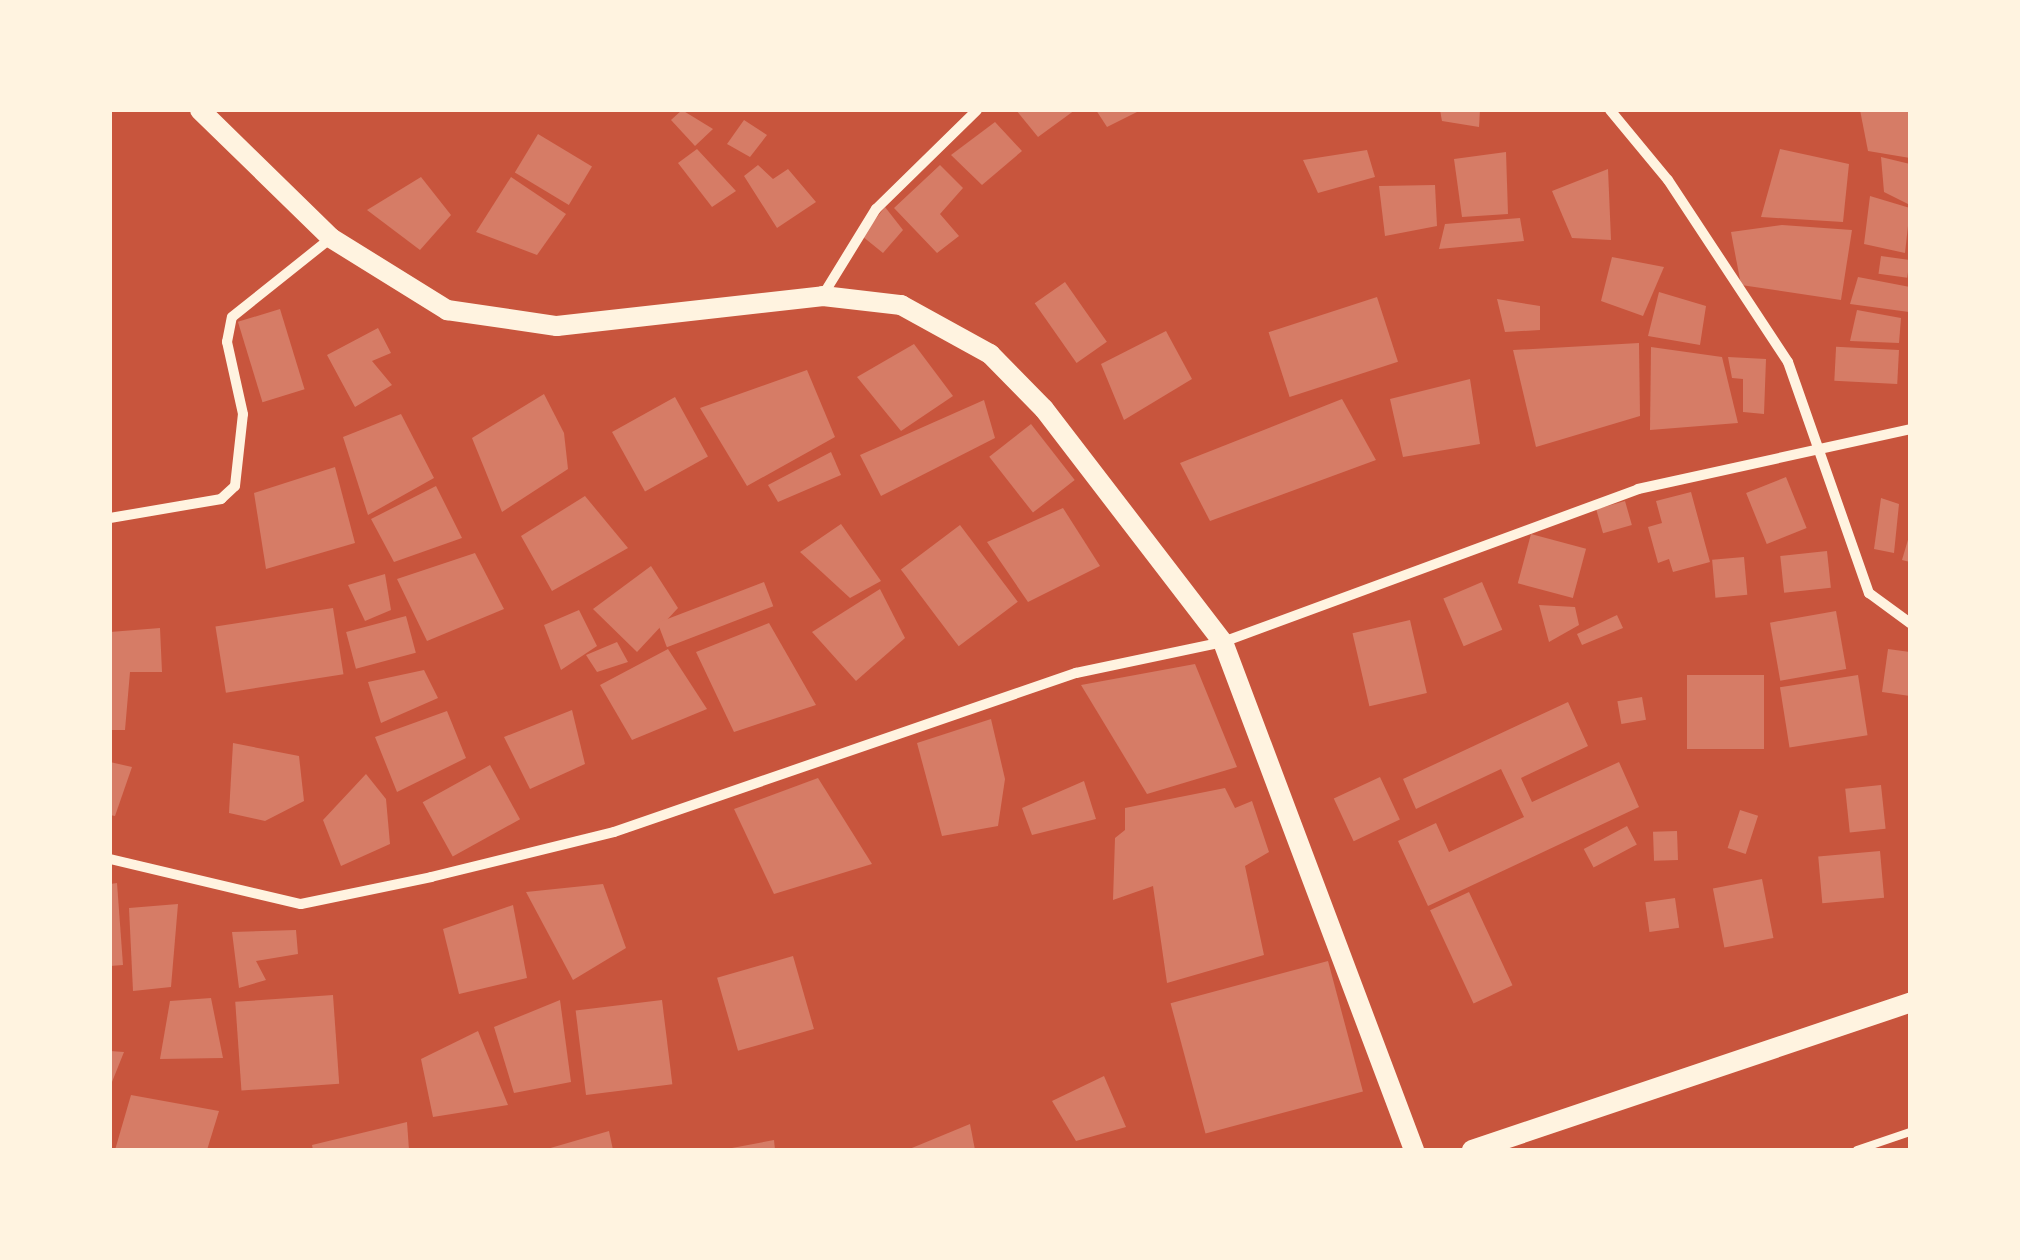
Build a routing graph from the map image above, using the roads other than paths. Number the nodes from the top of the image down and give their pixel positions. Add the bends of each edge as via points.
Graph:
1 (200, 110) edge
2 (976, 110) edge
3 (1610, 110) edge
4 (331, 238) junction
5 (823, 296) junction
6 (1910, 429) edge
7 (1818, 449) junction
8 (110, 518) edge
9 (1910, 623) edge
10 (1223, 642) junction
11 (110, 858) edge
12 (1910, 1003) edge
13 (1910, 1132) edge
14 (1414, 1150) edge
15 (1472, 1150) edge
16 (1857, 1150) edge

1 - 4 main road
2 - 5 street via 876,209
3 - 7 street via 1668,180 1788,362
4 - 5 main road via 411,293 491,320 632,321
4 - 8 street via 232,317 227,342 243,414 236,486 222,498
5 - 10 main road via 901,305 990,354
6 - 7 street
7 - 9 street via 1869,593
7 - 10 street via 1638,489
10 - 11 street via 947,711 614,832 301,904
10 - 14 main road
12 - 15 main road
13 - 16 lane

